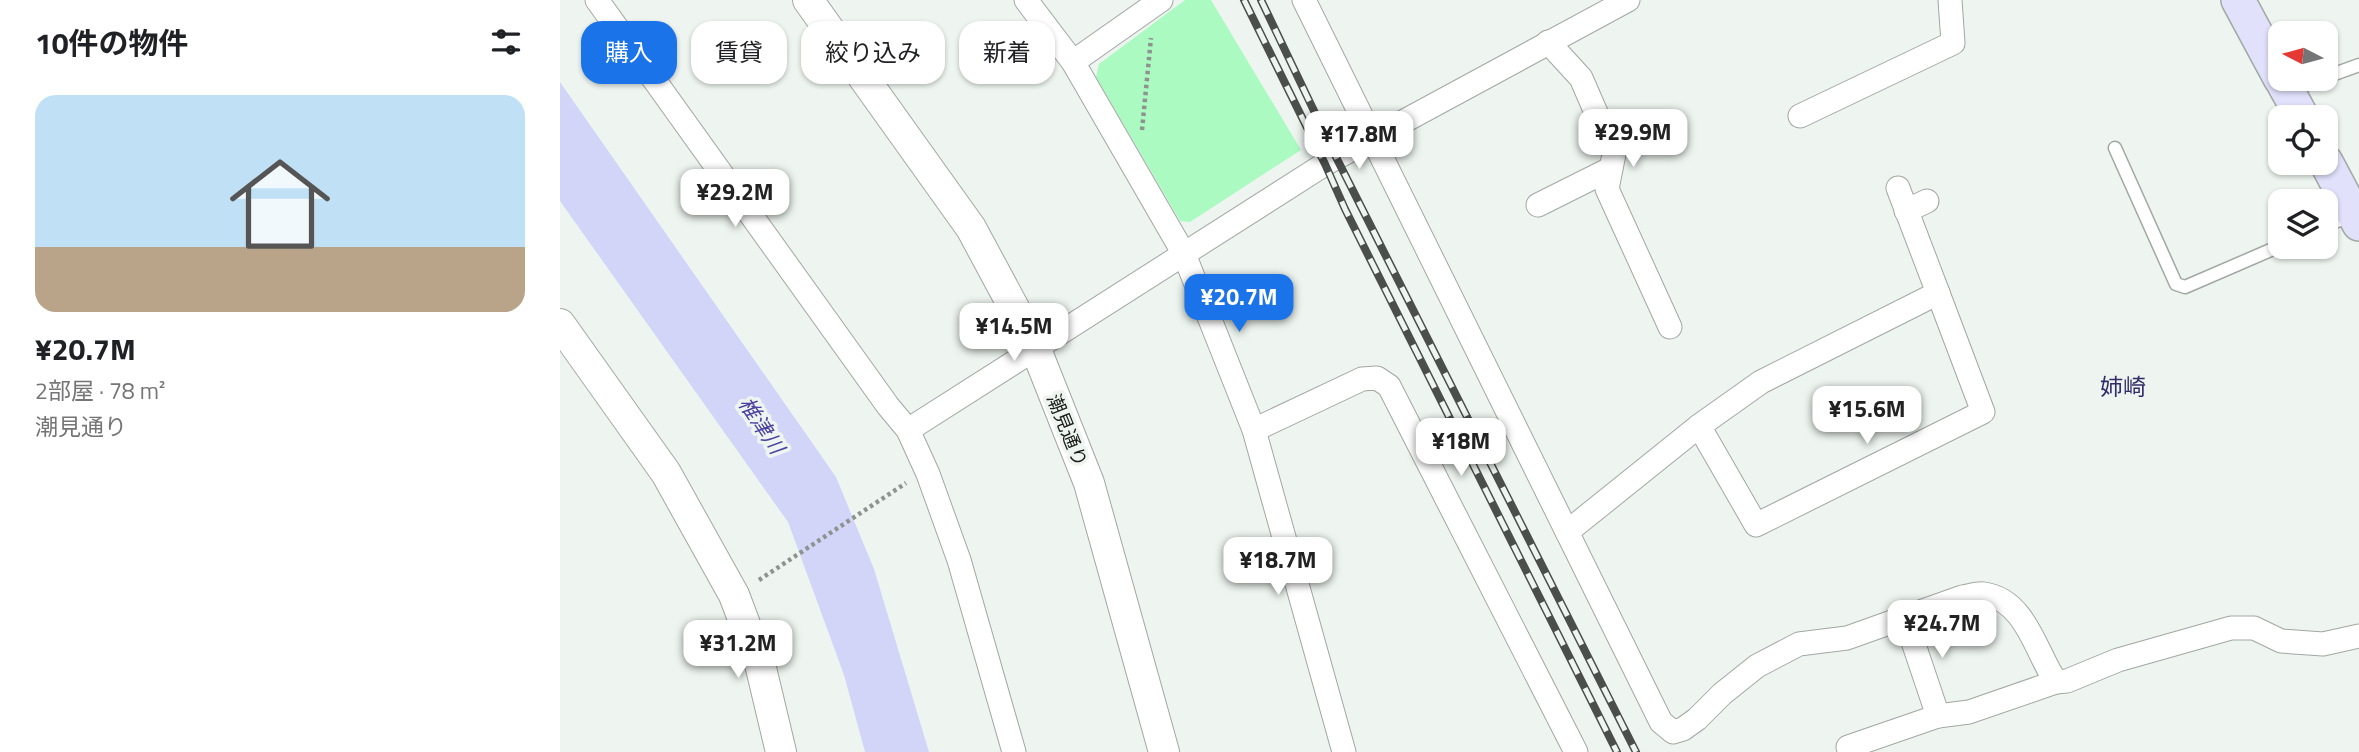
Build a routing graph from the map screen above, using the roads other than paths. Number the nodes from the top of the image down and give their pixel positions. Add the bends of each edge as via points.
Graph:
1 (597, 0) edge
2 (808, 0) edge
3 (1026, 0) edge
4 (1161, 0) edge
5 (1304, 0) edge
6 (1628, 0) edge
7 (1950, 0) edge
8 (2238, 0) edge
9 (1548, 42) junction
10 (2268, 55) edge
11 (1073, 62) junction
12 (2359, 65) edge
13 (2338, 73) edge
14 (1800, 116) dead end
15 (1372, 138) junction
16 (2115, 148) dead end
17 (1610, 169) junction
18 (2330, 175) edge
19 (1898, 188) dead end
20 (1538, 205) dead end
21 (2346, 221) edge
22 (2268, 251) edge
23 (1184, 254) junction
24 (1938, 293) junction
25 (1670, 327) dead end
26 (565, 344) edge
27 (1035, 347) junction
28 (1699, 426) junction
29 (908, 430) junction
30 (1254, 430) junction
31 (1567, 532) junction
32 (1905, 618) junction
33 (2359, 636) edge
34 (2056, 682) junction
35 (1938, 716) junction
36 (1848, 747) dead end
37 (781, 752) edge
38 (1014, 752) edge
39 (1164, 752) edge
40 (1345, 752) edge
41 (1576, 752) edge

1 - 29 street
2 - 27 street, 潮見通り via 971,228
3 - 11 street
4 - 11 street
5 - 15 street
6 - 9 street
7 - 14 street via 1954,43
8 - 10 main road
9 - 15 street
9 - 17 street via 1581,78 1614,154
11 - 23 street
12 - 13 lane
15 - 23 street
15 - 31 street
16 - 22 lane via 2176,284 2185,288
17 - 20 street
17 - 25 street via 1607,189
18 - 21 main road
19 - 24 street via 1917,206
23 - 27 street
23 - 30 street
24 - 28 street via 1761,382
24 - 28 street via 1983,412 1756,525
26 - 37 street via 666,473 734,595 760,664
27 - 29 street
27 - 39 street, 潮見通り via 1089,483
28 - 31 street
29 - 38 street via 959,559
30 - 40 street
30 - 41 street via 1362,379 1377,377 1389,386
31 - 32 street via 1661,722 1673,732 1697,719 1757,666 1799,644 1847,638
32 - 34 street via 1962,597 1995,597 2007,603 2030,631
32 - 35 street
33 - 34 street via 2323,645 2281,641 2254,628 2231,628
34 - 35 street via 1969,712
35 - 36 street

